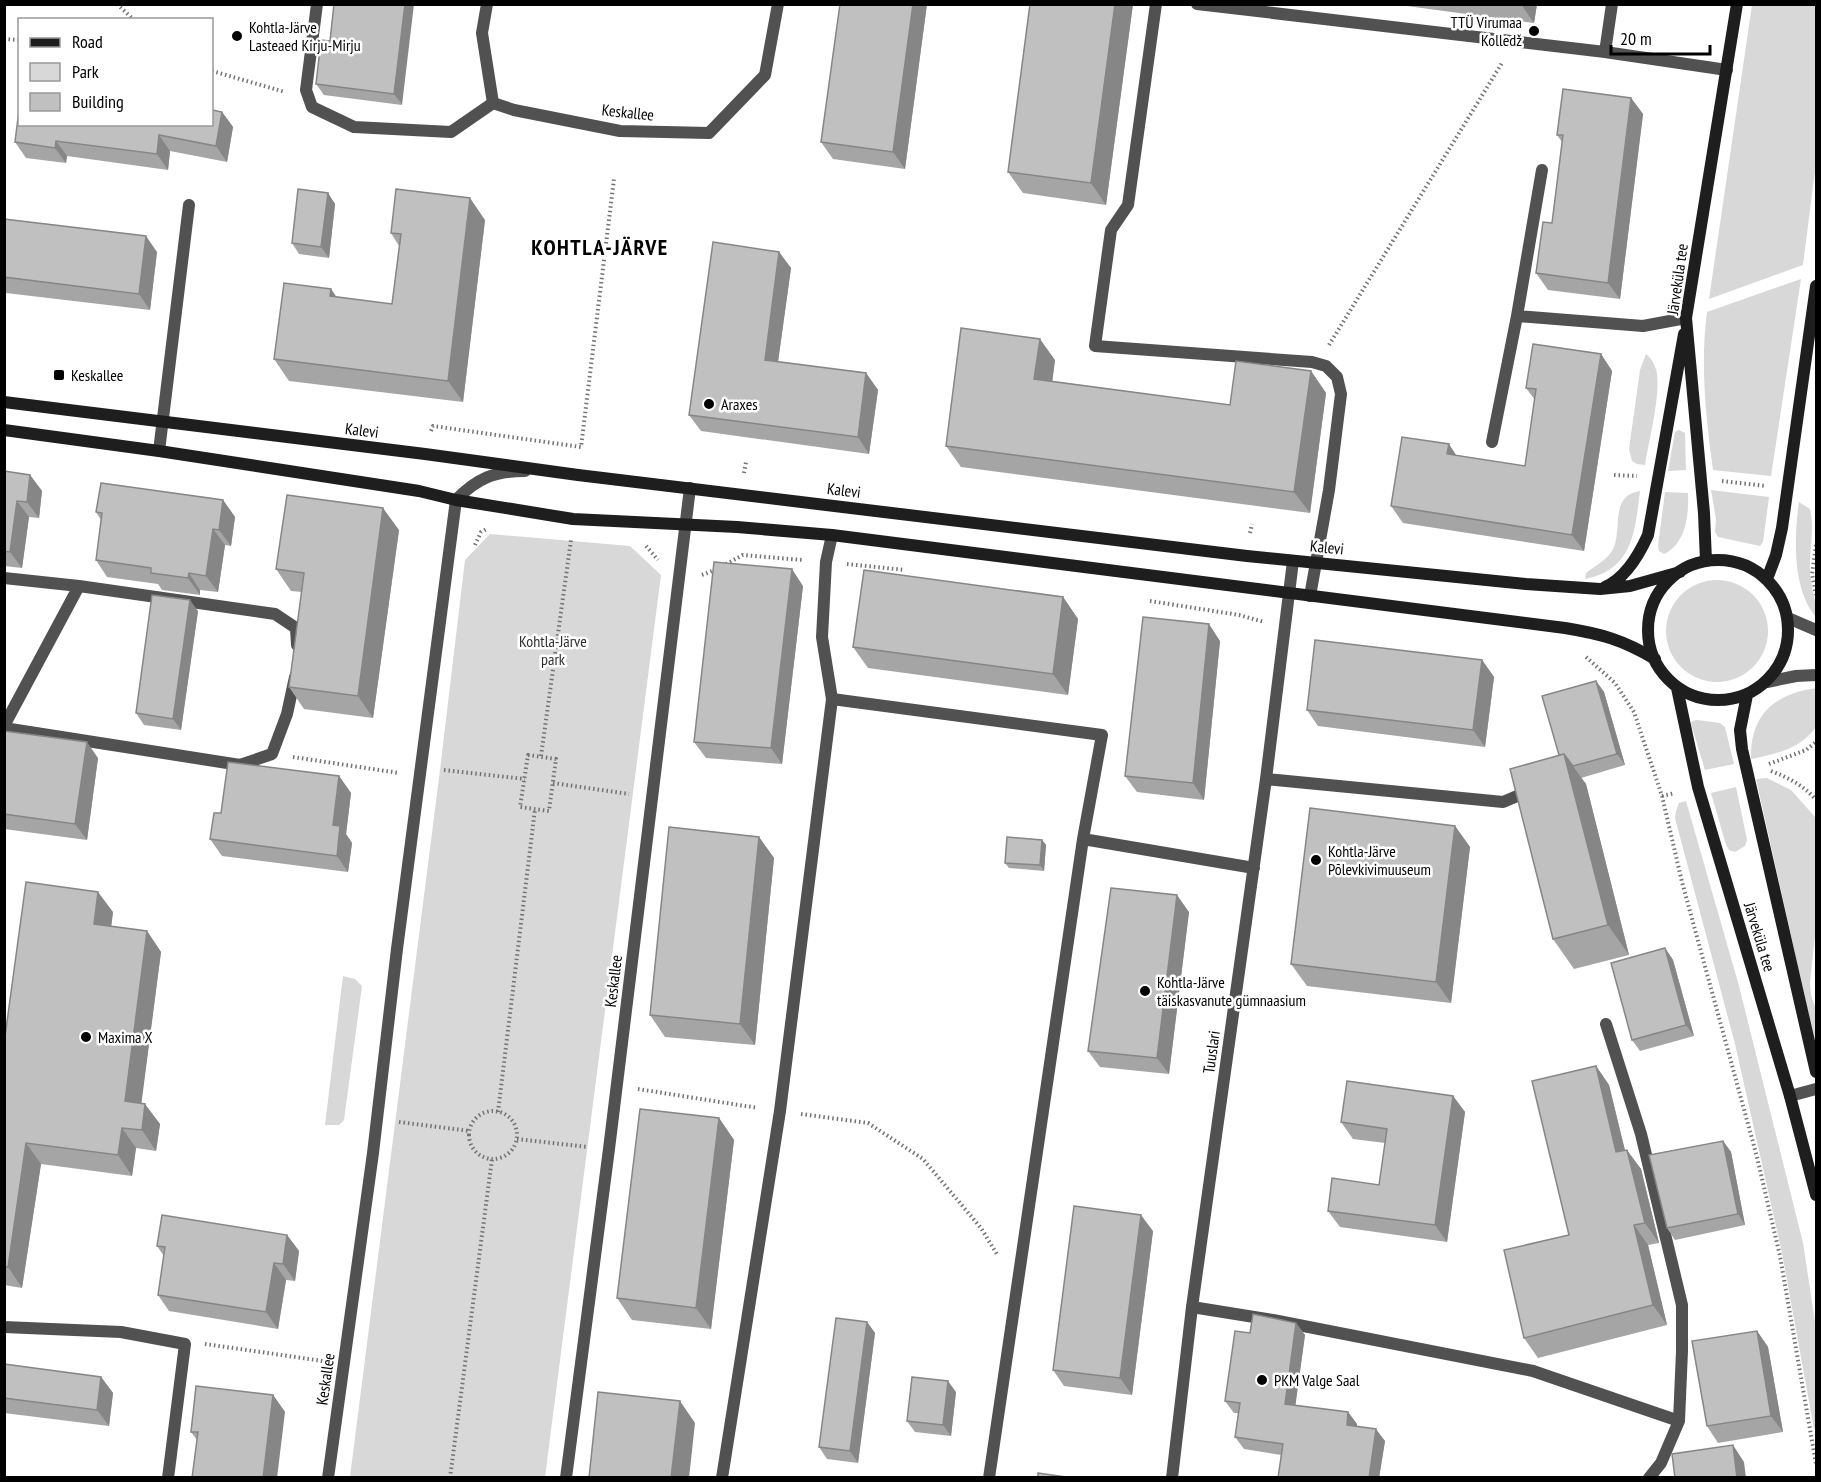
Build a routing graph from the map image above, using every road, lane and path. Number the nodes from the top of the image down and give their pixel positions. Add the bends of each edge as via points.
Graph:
1 (117, 4) edge
2 (317, 4) edge
3 (487, 4) edge
4 (778, 4) edge
5 (1156, 4) edge
6 (1197, 4) edge
7 (1612, 4) edge
8 (1737, 4) edge
9 (133, 18) edge
10 (1515, 42) junction
11 (1605, 52) junction
12 (213, 70) edge
13 (1727, 70) junction
14 (493, 103) junction
15 (312, 107) junction
16 (1542, 170) dead end
17 (614, 179) dead end
18 (189, 205) dead end
19 (1816, 286) edge
20 (1517, 316) junction
21 (1686, 318) junction
22 (1317, 364) junction
23 (4, 402) edge
24 (163, 422) junction
25 (4, 430) edge
26 (429, 435) dead end
27 (1492, 442) dead end
28 (159, 451) junction
29 (547, 471) junction
30 (690, 488) junction
31 (456, 500) junction
32 (686, 525) junction
33 (572, 534) dead end
34 (832, 536) junction
35 (1816, 546) edge
36 (1293, 561) junction
37 (1706, 561) junction
38 (1316, 563) junction
39 (1680, 572) junction
40 (4, 578) edge
41 (1767, 579) junction
42 (79, 586) junction
43 (1600, 589) junction
44 (1288, 593) junction
45 (1310, 596) junction
46 (1816, 596) edge
47 (1788, 618) junction
48 (1816, 630) edge
49 (1655, 659) junction
50 (1816, 675) edge
51 (1767, 682) junction
52 (1677, 688) junction
53 (1747, 695) junction
54 (832, 699) junction
55 (4, 727) edge
56 (272, 754) junction
57 (541, 756) junction
58 (1746, 771) junction
59 (421, 776) junction
60 (525, 779) junction
61 (1266, 779) junction
62 (553, 783) junction
63 (1529, 791) edge
64 (653, 798) junction
65 (1816, 800) edge
66 (535, 809) junction
67 (1083, 839) junction
68 (1254, 868) junction
69 (1606, 1024) dead end
70 (1816, 1072) edge
71 (635, 1089) dead end
72 (1816, 1089) edge
73 (1790, 1096) junction
74 (780, 1111) junction
75 (498, 1112) junction
76 (395, 1122) dead end
77 (470, 1131) junction
78 (517, 1139) junction
79 (609, 1149) junction
80 (492, 1159) junction
81 (1816, 1195) edge
82 (1017, 1288) junction
83 (1192, 1307) junction
84 (4, 1327) edge
85 (185, 1344) junction
86 (326, 1361) dead end
87 (1679, 1421) junction
88 (168, 1478) edge
89 (328, 1478) edge
90 (450, 1478) edge
91 (566, 1478) edge
92 (722, 1478) edge
93 (989, 1478) edge
94 (1172, 1478) edge
95 (1648, 1478) edge

1 - 9 path
2 - 15 street via 306,90
3 - 14 street via 482,33
4 - 14 street, Keskallee via 765,75 709,134 620,131
5 - 22 street via 1128,205 1111,230 1095,346
6 - 10 street
7 - 11 street
8 - 13 main road, Järveküla tee
10 - 11 street
10 - 22 path
11 - 13 street
12 - 15 path via 283,92
13 - 21 main road, Järveküla tee
14 - 15 street via 451,132 354,127
16 - 20 street
17 - 26 path via 581,447 433,426
18 - 24 street
19 - 41 main road via 1782,528
20 - 21 street via 1642,326
20 - 27 street
21 - 37 main road, Järveküla tee
21 - 43 main road via 1648,535 1640,554 1625,572
22 - 38 street via 1337,376 1341,394
23 - 24 main road, Kalevi
24 - 28 street
24 - 29 main road, Kalevi
25 - 28 main road
28 - 31 main road
29 - 30 main road, Kalevi
29 - 31 street via 494,474 471,484
30 - 32 street, Keskallee
30 - 36 main road, Kalevi
31 - 32 main road via 573,519
31 - 59 street, Keskallee
32 - 34 main road
32 - 64 street, Keskallee
33 - 57 path
34 - 44 main road
34 - 54 street via 826,562 822,637
35 - 46 path via 1812,574
36 - 38 main road, Kalevi
36 - 44 street, Tuuslari
37 - 39 main road
37 - 41 main road via 1728,560
38 - 43 main road, Kalevi
38 - 45 street
39 - 43 main road, Kalevi via 1630,586
39 - 49 main road via 1667,582 1655,600 1648,624
40 - 42 street
41 - 47 main road via 1781,597
42 - 55 street
42 - 56 street via 275,614 296,628 298,661 287,714
44 - 45 main road
44 - 61 street, Tuuslari
45 - 49 main road via 1601,634
47 - 48 street
47 - 51 main road via 1782,662
49 - 52 main road
50 - 51 street
51 - 53 main road
52 - 53 main road via 1699,699 1723,701
52 - 73 main road, Järveküla tee via 1698,787
53 - 58 main road, Järveküla tee via 1740,730
54 - 67 street via 1102,735
54 - 74 street
55 - 56 street via 240,765
56 - 59 path
57 - 60 path via 528,754
57 - 62 path via 556,759
58 - 65 path via 1771,771 1791,778
58 - 70 main road, Järveküla tee
59 - 60 path via 440,770
59 - 89 street, Keskallee
60 - 66 path via 520,807
61 - 63 street via 1503,802
61 - 68 street, Tuuslari
62 - 64 path
62 - 66 path via 549,811
64 - 79 street, Keskallee
66 - 75 path
67 - 68 street
67 - 82 street
68 - 83 street, Tuuslari
69 - 87 street via 1641,1134 1682,1305
71 - 74 path
72 - 73 street
73 - 81 main road, Järveküla tee
74 - 82 path via 868,1123 923,1160 981,1228
74 - 92 street
75 - 77 path via 477,1118
75 - 78 path via 515,1125
76 - 77 path
77 - 80 path via 472,1146
78 - 79 path
78 - 80 path via 505,1156
79 - 91 street, Keskallee
80 - 90 path
82 - 93 street
83 - 87 street via 1533,1371
83 - 94 street, Tuuslari
84 - 85 street via 122,1332
85 - 86 path
85 - 88 street
87 - 95 street via 1661,1462

